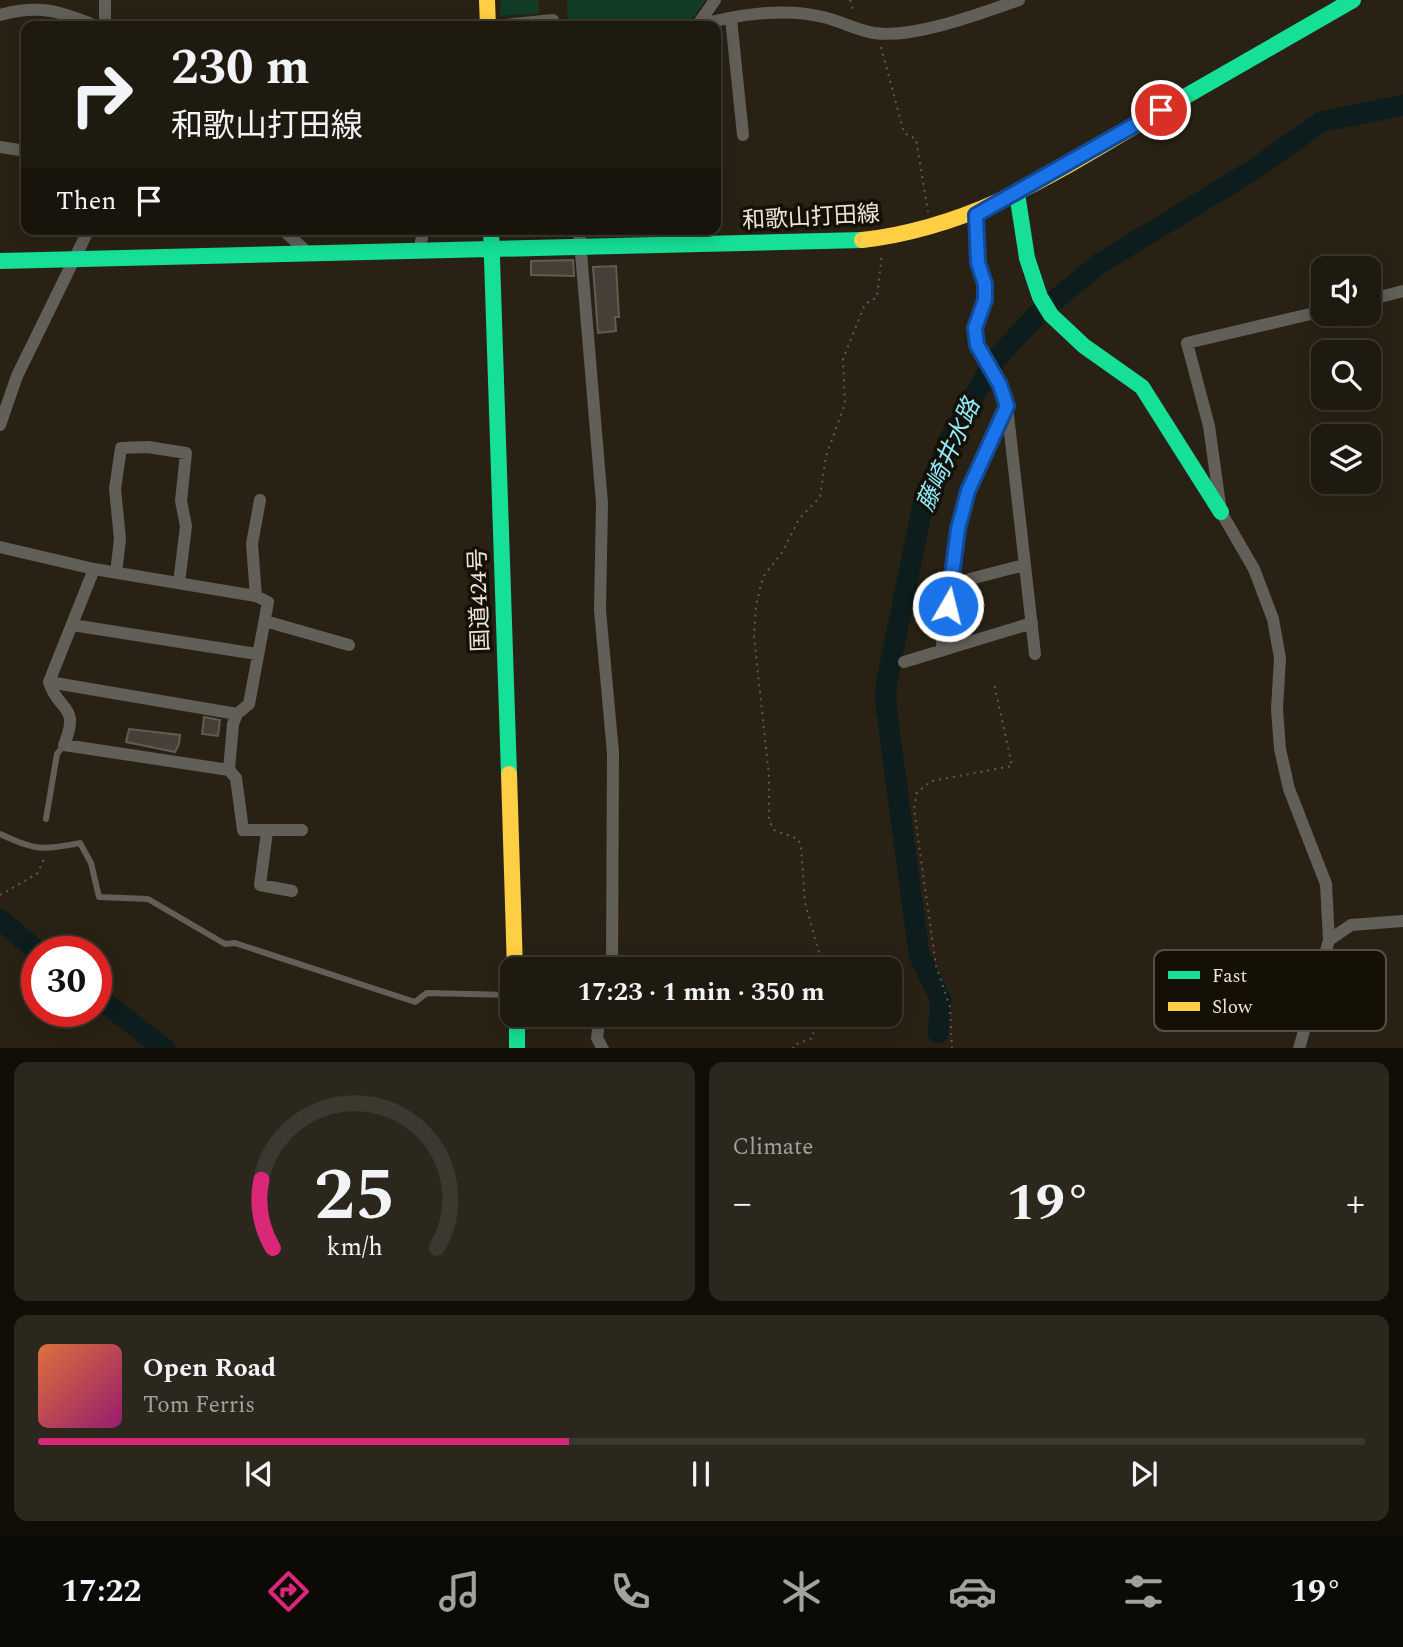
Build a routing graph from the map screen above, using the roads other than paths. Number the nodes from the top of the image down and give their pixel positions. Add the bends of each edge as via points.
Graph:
1 (105, 0) edge
2 (487, 0) edge
3 (715, 0) edge
4 (1019, 0) edge
5 (1353, 0) edge
6 (0, 15) edge
7 (731, 19) junction
8 (85, 21) edge
9 (105, 21) edge
10 (488, 21) edge
11 (700, 21) edge
12 (721, 21) edge
13 (743, 135) dead end
14 (0, 147) edge
15 (21, 150) edge
16 (1017, 193) junction
17 (976, 215) junction
18 (86, 235) edge
19 (289, 235) edge
20 (423, 235) edge
21 (491, 235) edge
22 (579, 235) edge
23 (580, 246) junction
24 (492, 249) junction
25 (419, 250) junction
26 (307, 252) junction
27 (73, 258) junction
28 (0, 261) edge
29 (1403, 291) edge
30 (1381, 297) edge
31 (1311, 314) edge
32 (1007, 406) junction
33 (0, 425) edge
34 (260, 500) dead end
35 (1221, 512) junction
36 (0, 547) edge
37 (1024, 565) junction
38 (94, 569) junction
39 (116, 573) junction
40 (179, 583) junction
41 (951, 584) junction
42 (256, 596) junction
43 (265, 621) junction
44 (1032, 623) junction
45 (72, 625) junction
46 (349, 645) dead end
47 (941, 650) junction
48 (257, 654) junction
49 (1035, 654) dead end
50 (904, 662) dead end
51 (49, 682) junction
52 (237, 714) junction
53 (64, 745) junction
54 (229, 770) junction
55 (46, 819) dead end
56 (302, 830) dead end
57 (267, 832) junction
58 (0, 834) edge
59 (292, 891) dead end
60 (1403, 921) edge
61 (1329, 940) junction
62 (1326, 950) edge
63 (515, 957) edge
64 (612, 957) edge
65 (500, 995) edge
66 (517, 1027) edge
67 (598, 1027) edge
68 (1304, 1031) edge
69 (517, 1048) edge
70 (601, 1048) edge
71 (1299, 1048) edge

1 - 9 street
2 - 10 main road
3 - 11 street
4 - 7 street via 957,22 899,33 874,33 793,12
5 - 16 main road, 和歌山打田線
6 - 8 street via 16,10 61,10
7 - 12 street
7 - 13 street
14 - 15 street
16 - 17 main road, 和歌山打田線
16 - 35 main road via 1025,264 1043,303 1083,346 1127,372 1142,387
17 - 23 main road, 和歌山打田線 via 932,230 883,239
17 - 32 street via 978,263 985,292 975,328 977,345
18 - 27 street
19 - 26 street
20 - 25 street
21 - 24 main road, 国道424号
22 - 23 street
23 - 24 main road, 和歌山打田線
23 - 64 street via 603,503 600,610 613,753
24 - 25 main road, 和歌山打田線
24 - 63 main road, 国道424号
25 - 26 main road, 和歌山打田線
26 - 27 main road, 和歌山打田線
27 - 28 main road, 和歌山打田線
27 - 33 street via 17,376
29 - 30 street
31 - 35 street via 1187,343 1209,426
32 - 37 street
32 - 41 street via 968,491
34 - 42 street via 252,544
35 - 61 street via 1254,569 1273,619 1280,658 1280,749 1289,789 1326,884
36 - 38 street
37 - 41 street
37 - 44 street
38 - 39 street
38 - 45 street
39 - 40 street
39 - 40 street via 120,539 115,489 121,448 161,449 186,453 181,501 186,526
40 - 42 street
41 - 47 street
42 - 43 street via 268,602
43 - 46 street
43 - 48 street
44 - 47 street
44 - 49 street
45 - 48 street
45 - 51 street
47 - 50 street
48 - 52 street via 248,704
51 - 52 street
51 - 53 street via 69,709
52 - 54 street
53 - 54 street
53 - 55 lane via 57,754
54 - 57 street via 236,778 243,830
56 - 57 street
57 - 59 street via 260,885
58 - 65 lane via 30,849 80,844 99,897 148,899 225,944 235,943 415,1002 427,993
60 - 61 street via 1351,925
61 - 62 street
66 - 69 main road
67 - 70 street
68 - 71 street

